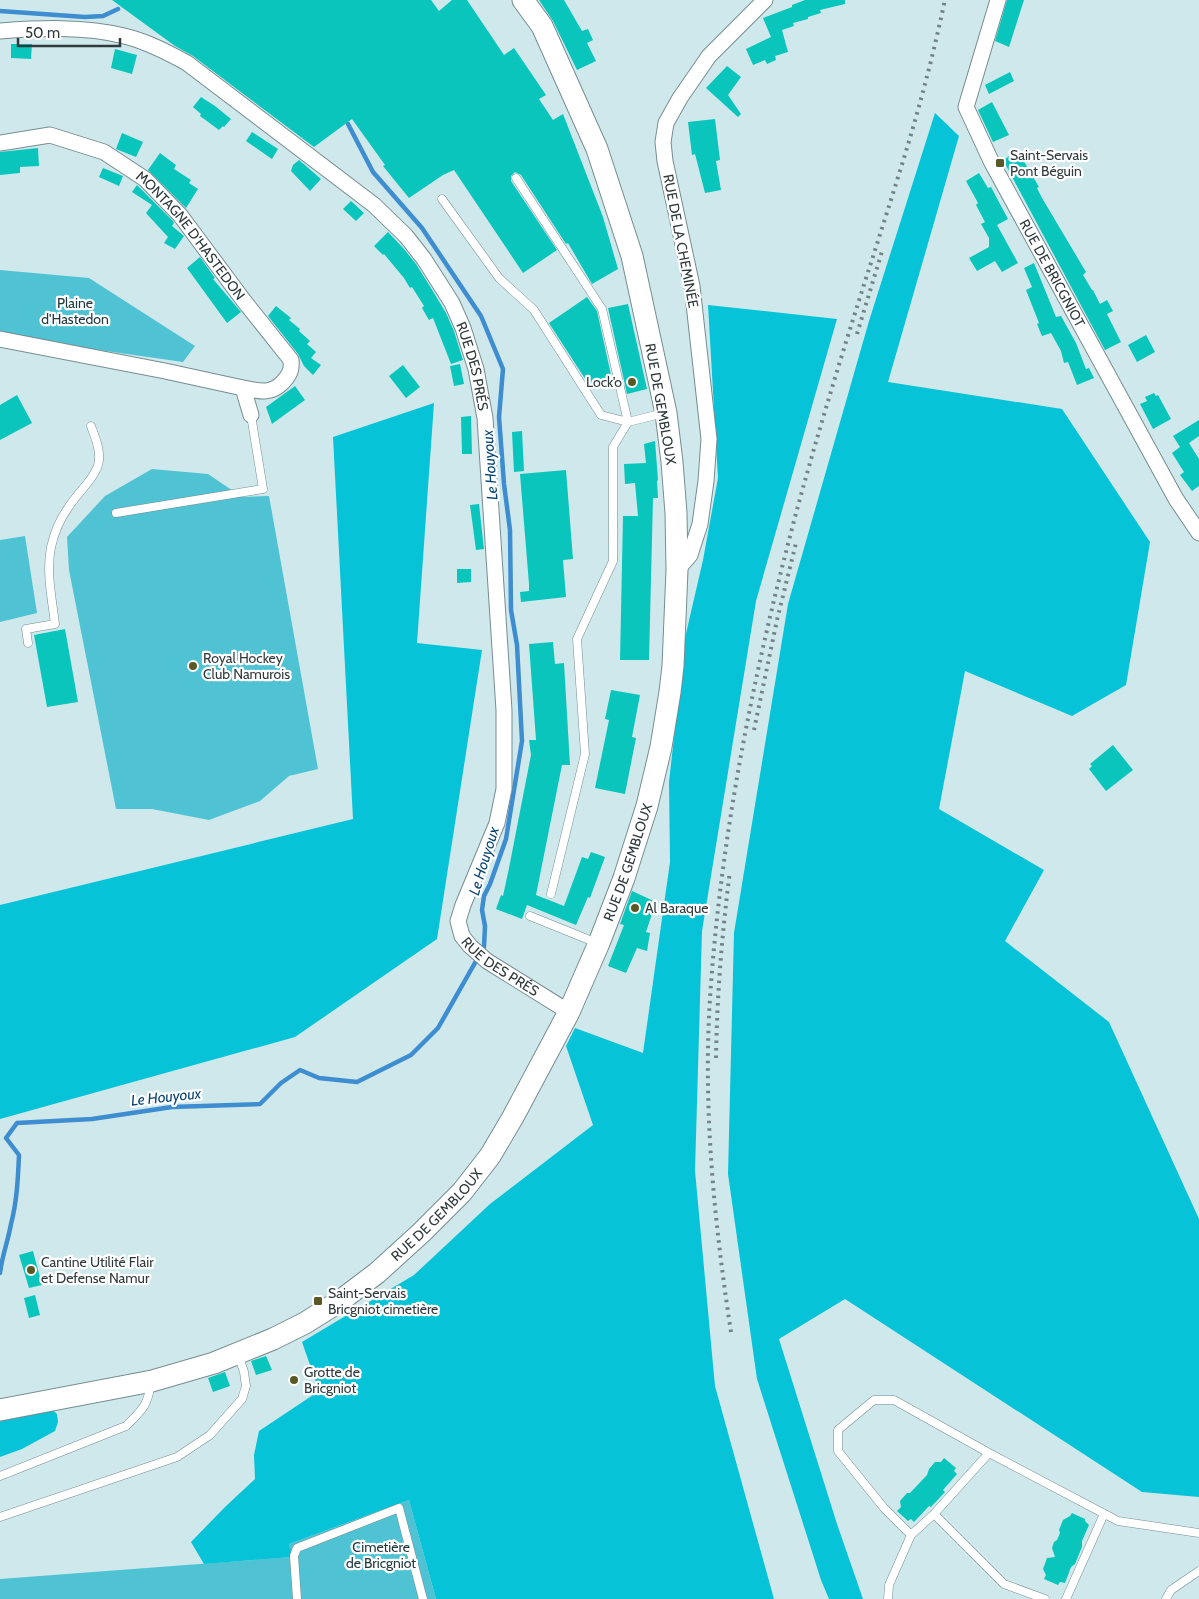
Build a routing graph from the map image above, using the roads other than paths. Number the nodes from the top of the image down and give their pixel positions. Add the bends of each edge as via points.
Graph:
1 (523, 0) edge
2 (765, 0) edge
3 (998, 0) edge
4 (0, 31) edge
5 (0, 143) edge
6 (516, 178) dead end
7 (442, 199) dead end
8 (0, 339) edge
9 (243, 388) junction
10 (666, 413) junction
11 (251, 415) joint
12 (628, 422) junction
13 (91, 426) dead end
14 (116, 513) dead end
15 (1199, 533) edge
16 (677, 570) junction
17 (28, 643) dead end
18 (551, 894) dead end
19 (530, 916) dead end
20 (599, 943) junction
21 (569, 1012) junction
22 (238, 1354) junction
23 (152, 1381) junction
24 (0, 1410) edge
25 (989, 1453) junction
26 (0, 1476) edge
27 (934, 1514) junction
28 (1104, 1514) junction
29 (0, 1517) edge
30 (1199, 1533) edge
31 (910, 1535) junction
32 (1199, 1571) edge
33 (1033, 1597) edge
34 (297, 1599) edge
35 (423, 1599) edge
36 (888, 1599) edge
37 (1045, 1599) edge
38 (1066, 1599) edge
39 (1166, 1599) edge

1 - 10 main road, RUE DE GEMBLOUX via 542,26 597,149 632,256
2 - 16 street, RUE DE LA CHEMINÉE via 709,56 666,123 663,142 692,286 709,439 700,524 690,555
3 - 15 street, RUE DE BRICGNIOT via 966,107 992,163 1176,499
4 - 21 street, RUE DES PRÉS via 98,31 155,46 187,63 374,205 406,236 452,303 476,369 484,418 504,710 504,788 497,823 458,921 462,936 487,961
5 - 9 street, MONTAGNE D'HASTEDON via 50,135 104,152 144,178 180,215 291,360 290,374 278,388 265,392
6 - 12 lane via 602,309
7 - 12 lane via 499,278 534,310 600,415
8 - 9 street, MONTAGNE D'HASTEDON
9 - 11 street
10 - 12 lane
10 - 16 main road, RUE DE GEMBLOUX via 675,496
11 - 14 lane via 263,489
12 - 18 lane via 613,447 613,561 577,639 586,754
13 - 17 lane via 98,446 97,469 67,509 51,548 50,580 55,624 26,629
16 - 20 main road, RUE DE GEMBLOUX via 673,666 659,755 648,806
19 - 20 lane
20 - 21 main road, RUE DE GEMBLOUX
21 - 22 main road, RUE DE GEMBLOUX via 490,1156 462,1192 377,1273 340,1301 305,1323
22 - 23 main road, RUE DE GEMBLOUX
22 - 29 lane via 246,1386 242,1399 210,1435 177,1457
23 - 24 main road, RUE DE GEMBLOUX
23 - 26 lane via 149,1398 126,1426
25 - 27 lane
25 - 28 lane
25 - 31 lane via 894,1400 874,1400 838,1430 838,1451
27 - 31 lane
27 - 33 lane via 1004,1584
28 - 30 lane via 1118,1521
28 - 38 lane
31 - 36 lane via 889,1585
32 - 39 lane via 1171,1590
33 - 37 lane
34 - 35 lane via 294,1556 297,1548 399,1508

